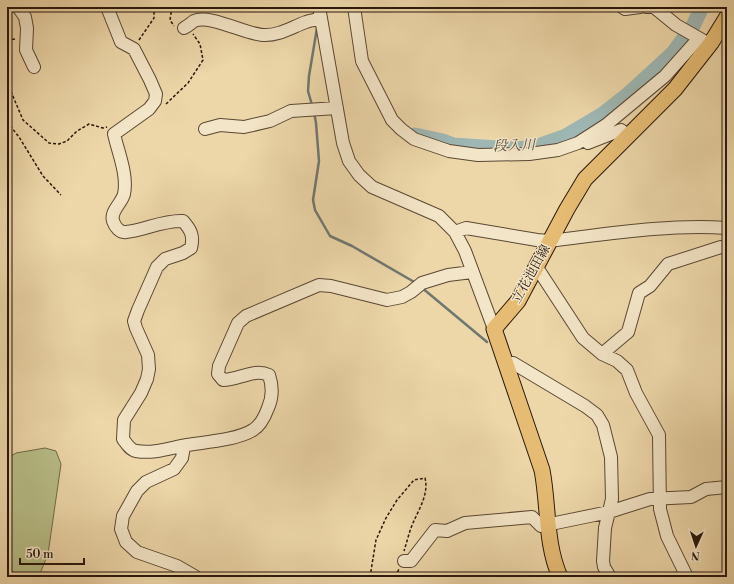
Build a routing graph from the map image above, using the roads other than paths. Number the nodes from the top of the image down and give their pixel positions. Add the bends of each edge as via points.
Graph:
1 (18, 7) edge
2 (107, 7) edge
3 (319, 7) edge
4 (354, 7) edge
5 (622, 7) edge
6 (640, 7) edge
7 (646, 7) edge
8 (727, 17) edge
9 (321, 19) junction
10 (186, 27) road end
11 (705, 41) junction
12 (34, 67) dead end
13 (337, 108) junction
14 (206, 129) dead end
15 (629, 136) junction
16 (578, 143) junction
17 (727, 228) edge
18 (455, 232) junction
19 (549, 241) junction
20 (721, 247) dead end
21 (536, 266) junction
22 (472, 272) junction
23 (494, 329) junction
24 (602, 354) junction
25 (506, 363) junction
26 (184, 446) junction
27 (727, 487) edge
28 (660, 498) junction
29 (609, 512) junction
30 (548, 524) junction
31 (404, 561) road end
32 (196, 577) edge
33 (560, 577) edge
34 (610, 577) edge
35 (687, 577) edge

1 - 12 street via 25,17 26,50
2 - 26 street via 121,42 134,48 156,94 155,101 149,109 114,134 125,181 124,195 113,214 113,221 118,230 124,232 160,223 183,222 190,229 193,239 191,248 165,259 157,267 134,320 148,355 149,369 141,393 124,420 123,439 135,451 159,452
3 - 9 street
4 - 16 street via 362,61 392,120 414,139 449,151 478,155 529,154 558,150
5 - 6 street via 625,10
7 - 11 street via 654,7 676,26
8 - 11 main road, 立花池田線
9 - 10 street via 271,35 253,34 202,19
9 - 13 street
11 - 15 main road, 立花池田線 via 675,89
11 - 16 street via 606,124
13 - 14 street via 291,111 270,121 244,126 220,125
13 - 18 street via 343,143 349,161 359,175 372,187 439,216
15 - 16 street via 621,130 583,145
15 - 19 main road, 立花池田線 via 585,179
17 - 19 street via 701,226 644,230
18 - 19 street via 466,228
18 - 22 street
19 - 21 main road, 立花池田線
20 - 24 street via 668,264 650,286 640,293 628,332
21 - 23 main road, 立花池田線 via 518,301
21 - 24 street via 583,338
22 - 23 street
22 - 26 street via 448,275 422,283 402,297 387,300 319,285 246,316 238,323 218,374 223,380 232,380 255,372 269,375 272,386 265,417 254,430 241,436
23 - 25 main road
24 - 28 street via 617,361 627,370 636,393 659,435
25 - 29 street via 514,363 597,415 603,425 611,457 612,499
25 - 30 main road via 542,470
26 - 32 street via 182,458 174,469 146,482 137,491 123,516 120,529 126,542 137,552 177,566
27 - 28 street via 706,489 691,497
28 - 29 street
28 - 35 street via 667,536
29 - 30 street
29 - 34 street via 602,561
30 - 31 street via 541,526 532,517 466,523 447,531 436,530 411,561
30 - 33 main road via 552,558

